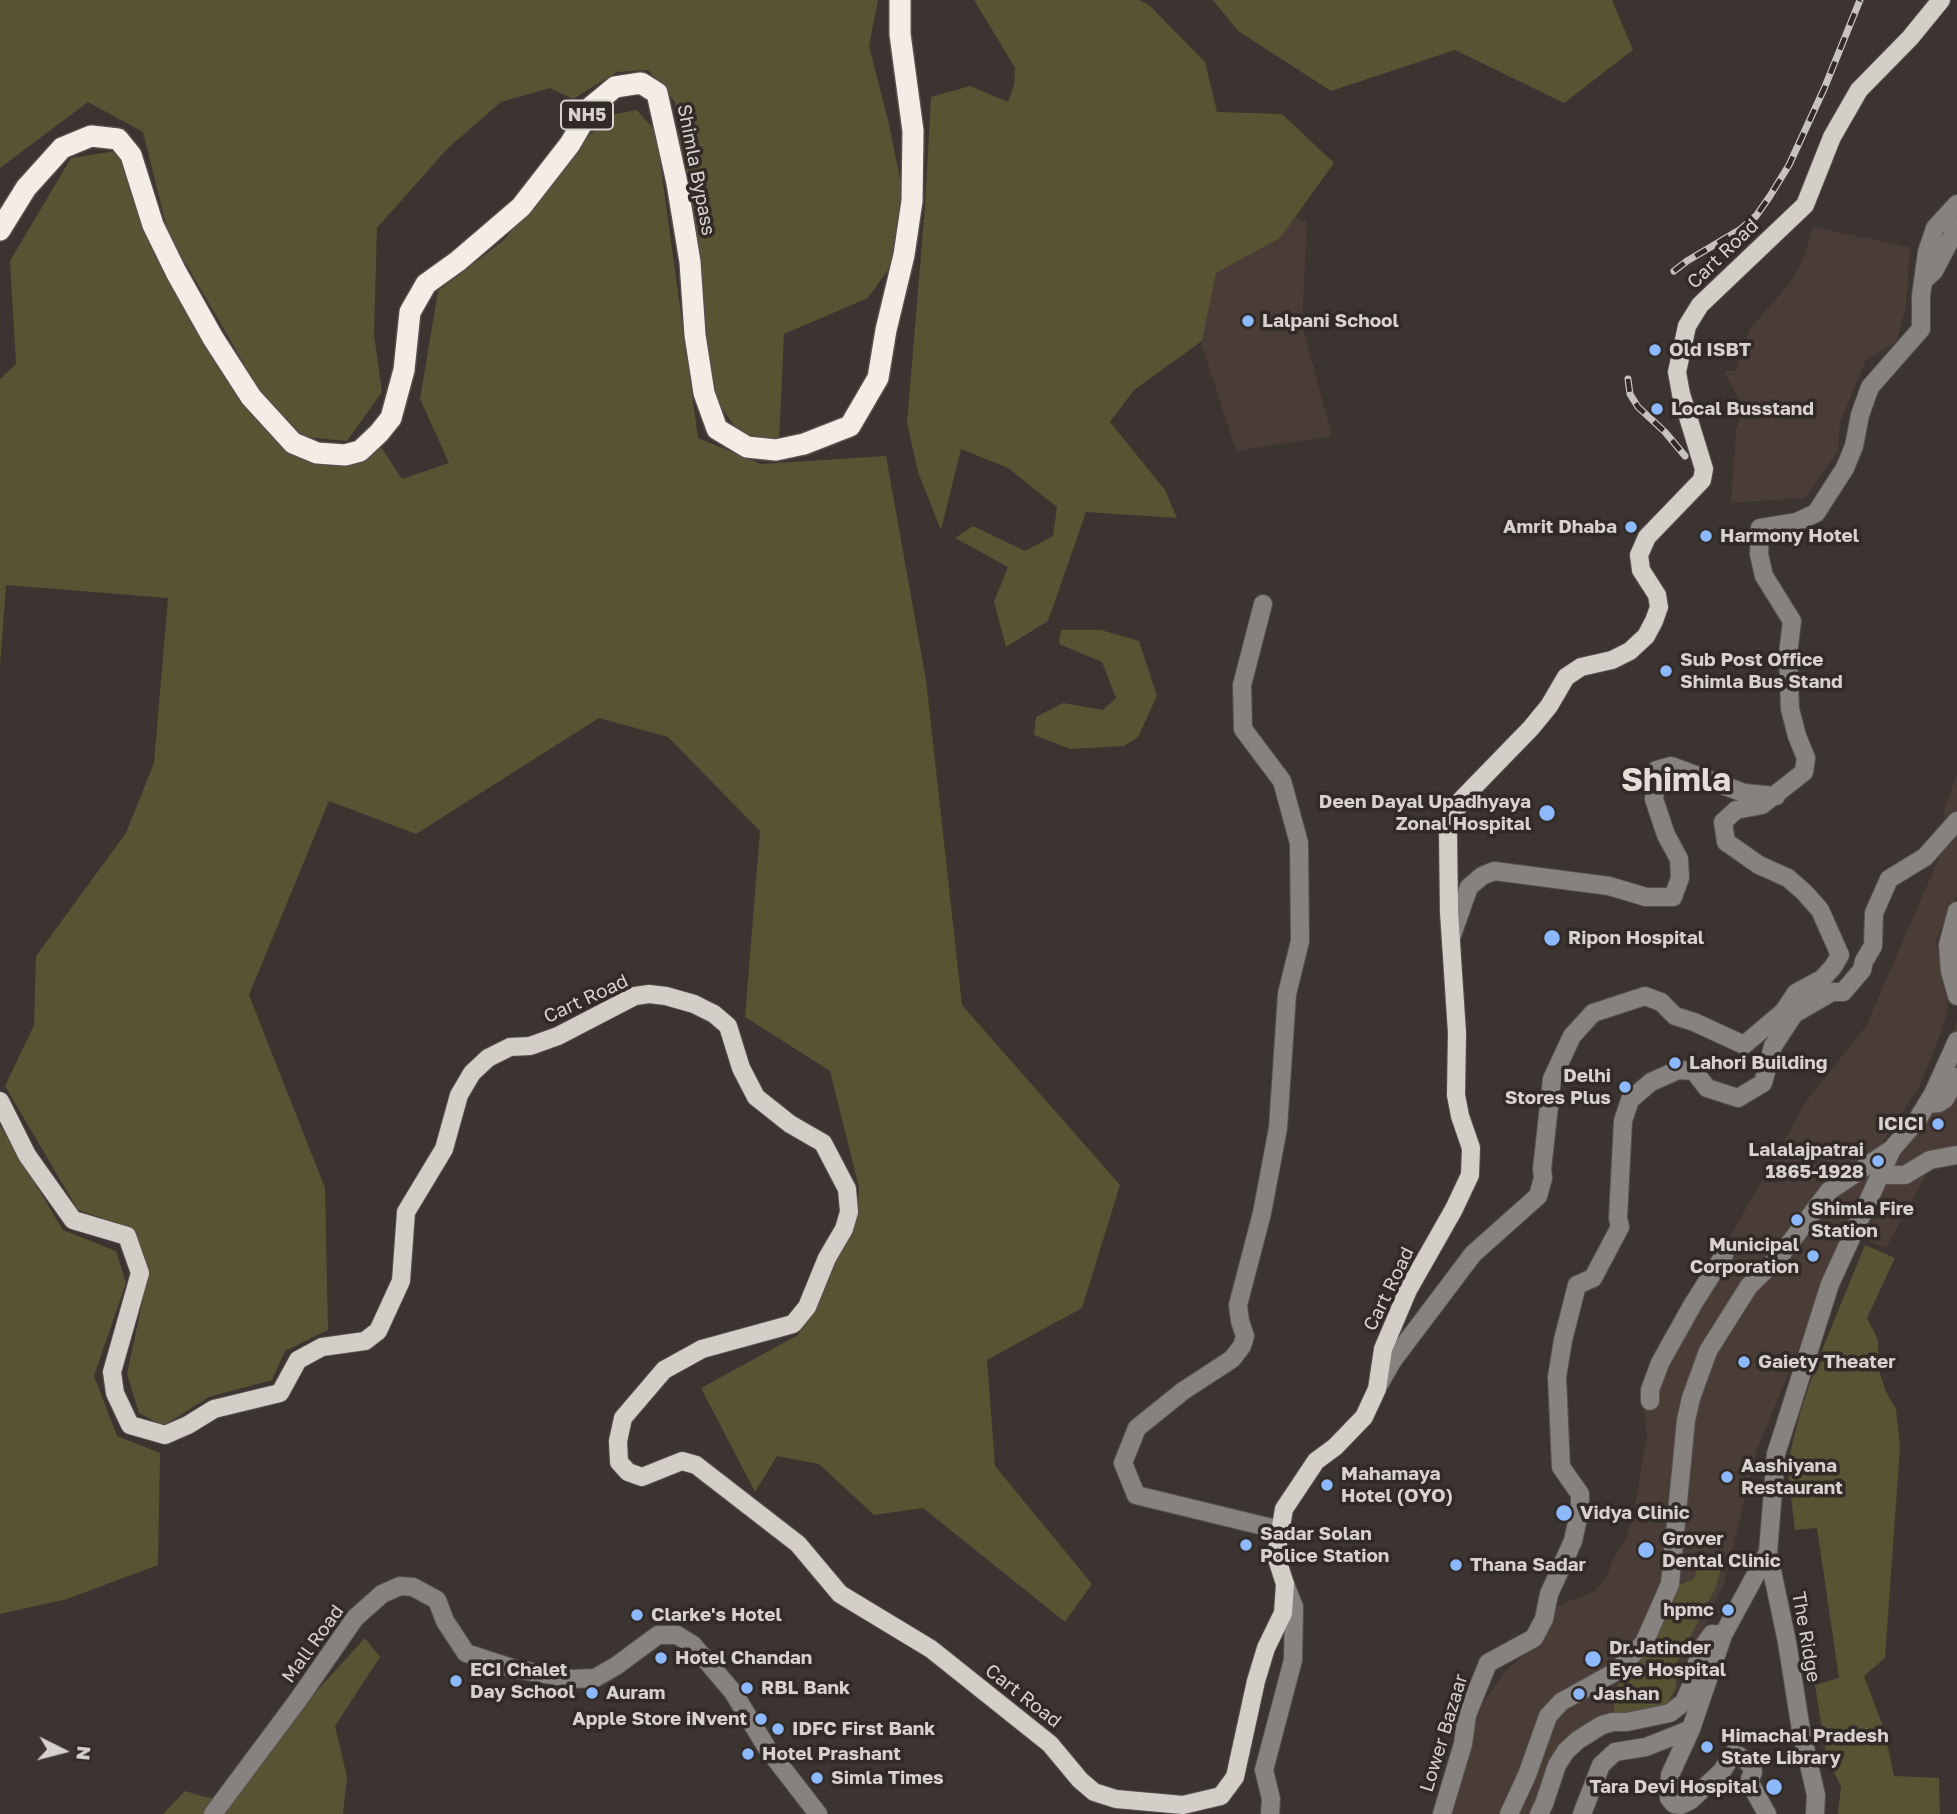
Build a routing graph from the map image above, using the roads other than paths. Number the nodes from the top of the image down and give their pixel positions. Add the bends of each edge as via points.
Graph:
1 (900, 0) edge
2 (1941, 0) edge
3 (1957, 204) edge
4 (1957, 227) edge
5 (0, 230) edge
6 (1923, 281) junction
7 (1263, 604) dead end
8 (1776, 796) junction
9 (1957, 821) edge
10 (1957, 911) edge
11 (1451, 938) junction
12 (1818, 981) junction
13 (1957, 996) edge
14 (1804, 1006) junction
15 (1957, 1041) edge
16 (1957, 1077) edge
17 (0, 1101) edge
18 (1927, 1104) junction
19 (1892, 1149) junction
20 (1956, 1155) edge
21 (1881, 1175) junction
22 (1724, 1255) dead end
23 (1377, 1388) junction
24 (1650, 1401) dead end
25 (1280, 1530) junction
26 (1768, 1552) junction
27 (1285, 1584) junction
28 (1723, 1635) junction
29 (1691, 1729) junction
30 (1601, 1765) junction
31 (213, 1814) edge
32 (818, 1814) edge
33 (1270, 1814) edge
34 (1442, 1814) edge
35 (1509, 1814) edge
36 (1539, 1814) edge
37 (1567, 1814) edge
38 (1581, 1814) edge
39 (1767, 1814) edge
40 (1815, 1814) edge

1 - 5 highway, Shimla Bypass / NH5 via 913,131 912,201 878,378 850,426 804,444 776,450 747,447 717,429 704,393 677,183 657,93 641,83 615,87 592,106 521,206 426,284 410,312 404,370 391,418 360,450 345,455 317,453 293,443 251,397 176,272 153,225 131,155 118,139 91,136 62,148 26,188
2 - 11 main road, Cart Road via 1859,90 1832,137 1805,205 1700,304 1687,326 1677,372 1704,469 1702,480 1647,537 1639,555 1641,570 1657,594 1654,621 1630,651 1581,667 1566,677 1531,729 1462,799 1448,832
3 - 6 street via 1936,228
4 - 6 street via 1934,271
6 - 8 street via 1921,329 1870,387 1854,446 1838,480 1816,513 1797,522 1760,528 1764,576 1792,621 1790,709 1805,758 1804,772
7 - 25 street via 1242,685 1243,729 1282,781 1299,843 1300,941 1287,994 1278,1128 1238,1305 1245,1336 1232,1359 1137,1428 1123,1463 1136,1495
8 - 11 street via 1744,793 1671,766 1657,770 1654,799 1665,835 1679,859 1680,878 1672,897 1646,897 1609,886 1494,871 1469,887
8 - 12 street via 1762,805 1736,810 1723,822 1726,842 1788,878 1820,910 1840,955
9 - 14 street, Lower Bazaar via 1924,857 1889,879 1874,913 1873,946 1852,983 1843,992 1832,992
10 - 13 street via 1948,945
11 - 23 main road, Cart Road via 1456,1095 1471,1149 1470,1175 1408,1290 1383,1349
12 - 14 street
12 - 23 street via 1796,993 1784,1011 1744,1045 1675,1016 1661,1002 1645,996 1593,1013 1572,1036 1552,1079 1544,1178 1538,1196 1474,1254
14 - 34 street, Lower Bazaar via 1773,1046 1763,1083 1752,1091 1738,1098 1721,1094 1707,1088 1694,1071 1678,1070 1651,1082 1630,1100 1623,1121 1620,1227 1593,1278 1577,1285 1557,1377 1561,1467 1580,1494 1573,1541 1534,1639 1488,1663 1467,1715
15 - 18 street
16 - 18 street via 1945,1099
17 - 27 main road, Cart Road via 31,1161 74,1220 127,1236 139,1273 112,1372 115,1393 130,1425 165,1435 214,1409 280,1393 298,1360 322,1347 365,1341 378,1331 401,1281 406,1212 444,1149 459,1096 472,1073 488,1058 510,1047 558,1036 635,996 649,994 694,1004 728,1026 741,1068 757,1097 823,1143 847,1189 849,1212 807,1307 793,1324 702,1349 664,1370 623,1418 618,1462 628,1472 642,1477 682,1461 696,1465 798,1544 840,1594 932,1649 1050,1744 1094,1792 1116,1799 1183,1805 1222,1797 1234,1777 1266,1648 1283,1613
18 - 19 street
19 - 21 street, The Ridge
19 - 35 street via 1829,1191 1780,1256 1749,1286 1708,1351 1686,1420 1670,1584 1644,1643 1615,1672 1562,1702 1548,1716
20 - 21 street via 1930,1160 1905,1175
21 - 26 street, The Ridge via 1830,1284 1776,1454
22 - 24 street via 1660,1363
23 - 25 main road, Cart Road via 1364,1417 1316,1461 1284,1509
25 - 27 main road, Cart Road via 1276,1556
26 - 28 street, The Ridge
26 - 40 street, The Ridge via 1816,1794
27 - 33 street via 1294,1607 1293,1660 1264,1770
28 - 29 street, The Ridge
28 - 36 street via 1713,1634 1700,1651 1684,1702 1670,1713 1602,1725 1566,1751
29 - 30 street via 1646,1747 1615,1752
29 - 39 street, The Ridge via 1670,1775 1669,1798 1674,1804 1690,1800 1722,1771 1732,1754 1750,1764 1754,1772 1751,1785
30 - 37 street
30 - 38 street
31 - 32 street, Mall Road via 355,1618 382,1594 400,1586 413,1587 437,1600 467,1653 527,1671 595,1678 659,1635 677,1635 693,1645 733,1692 767,1748

